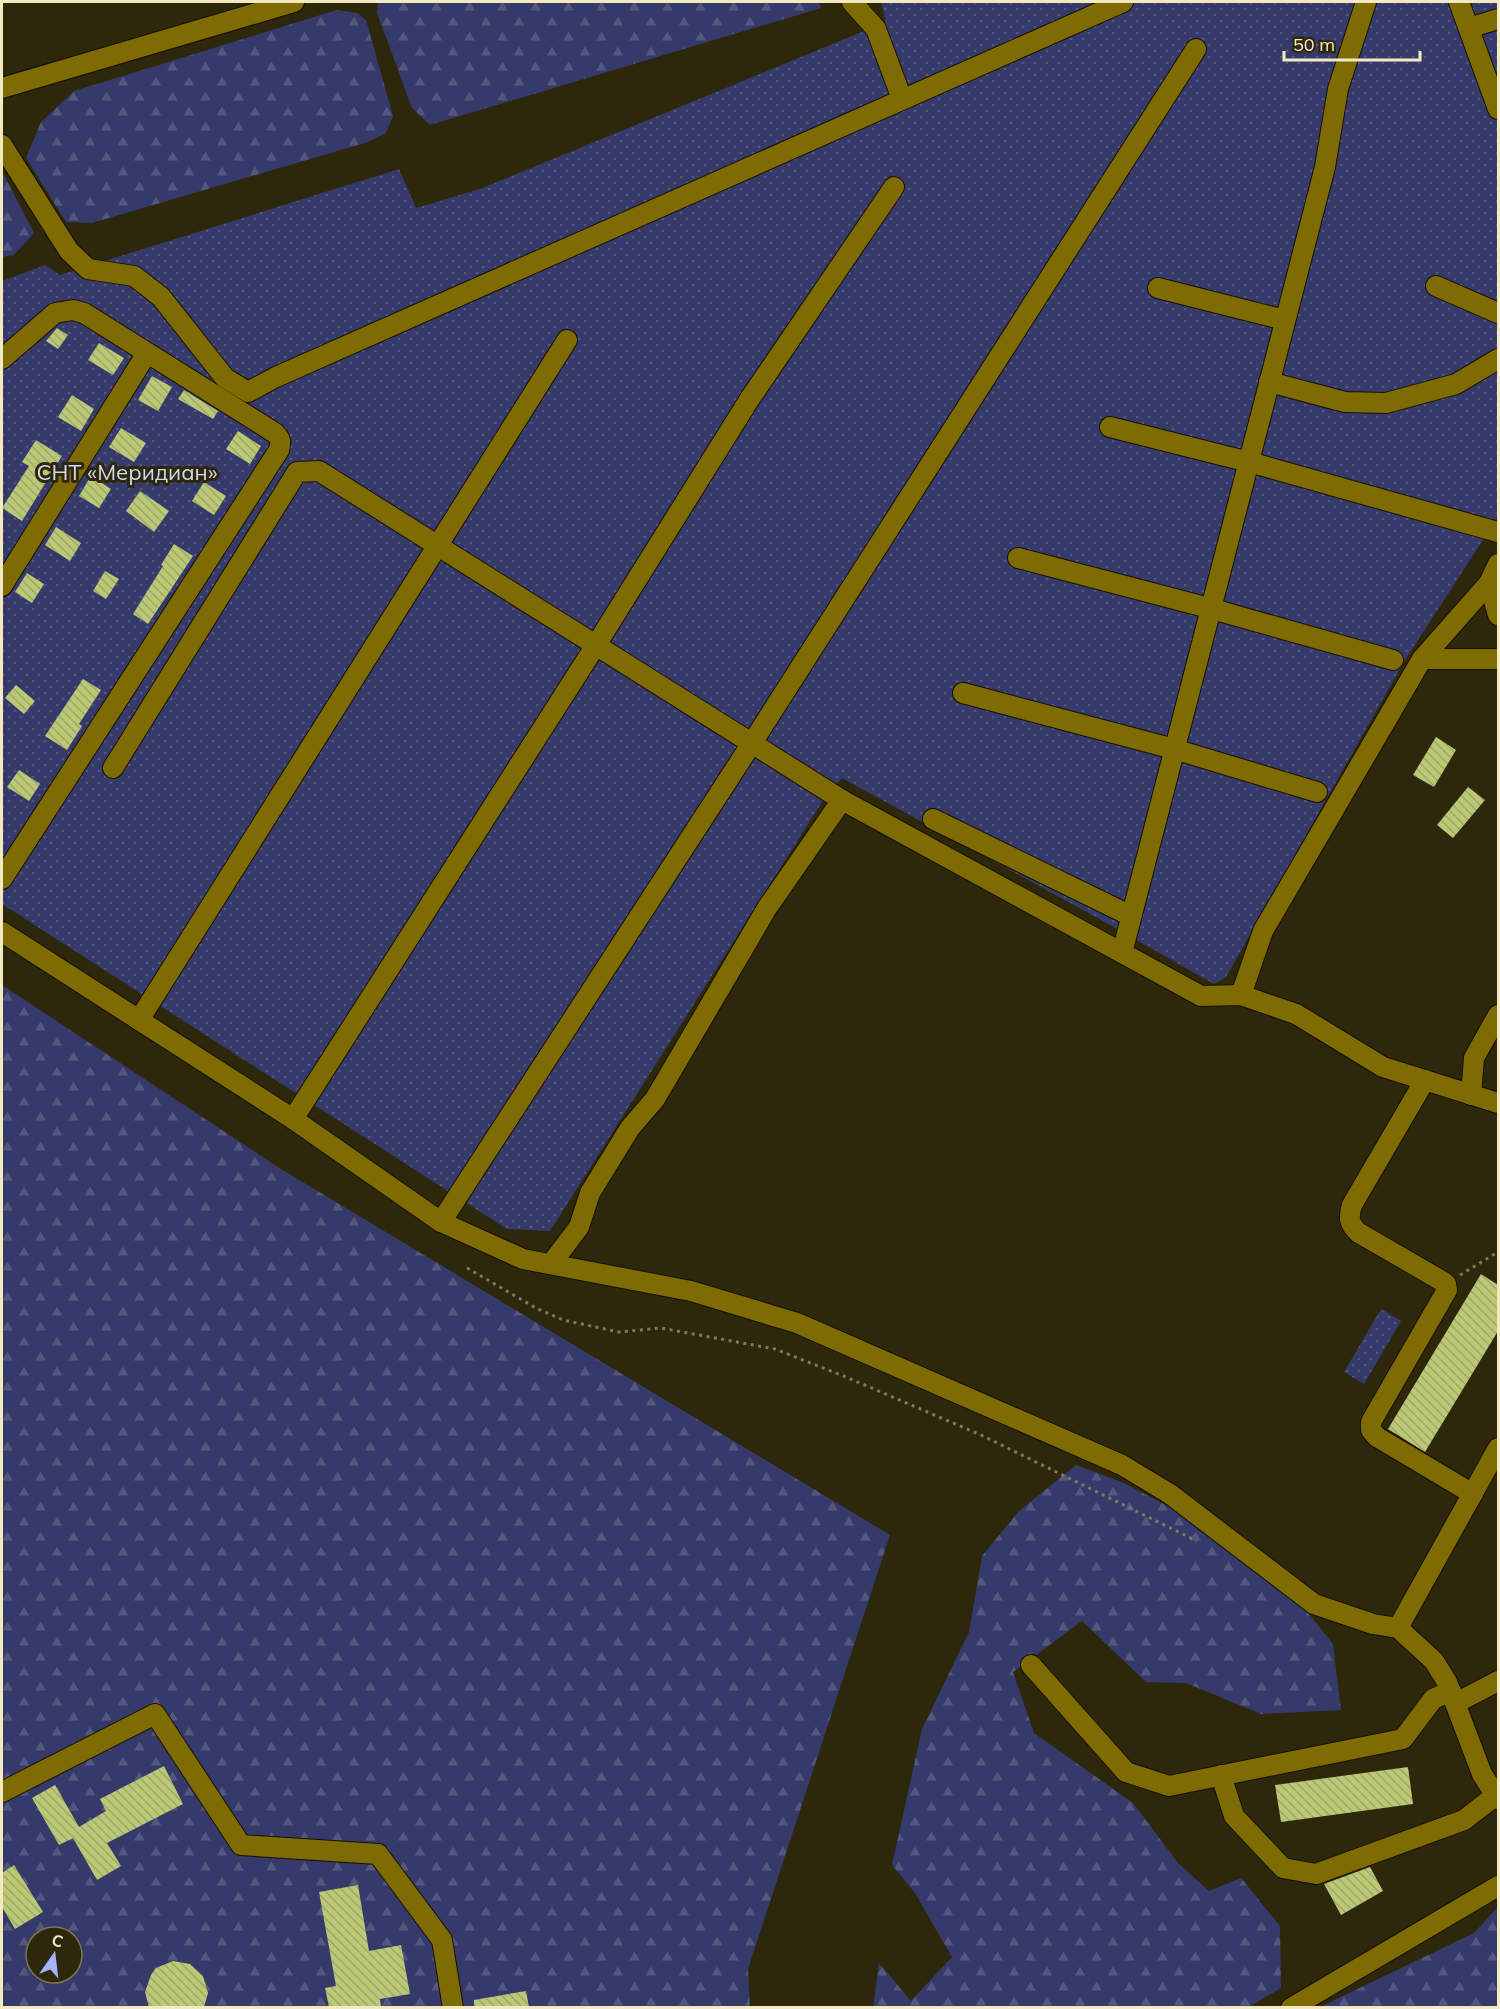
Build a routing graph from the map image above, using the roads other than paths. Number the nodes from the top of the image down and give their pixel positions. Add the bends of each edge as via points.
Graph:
1 (294, 2) edge
2 (852, 2) edge
3 (1123, 2) edge
4 (1366, 2) edge
5 (1459, 2) edge
6 (1498, 19) edge
7 (1469, 28) junction
8 (1196, 49) dead end
9 (2, 88) edge
10 (902, 99) junction
11 (1498, 109) edge
12 (2, 145) edge
13 (894, 187) dead end
14 (1436, 286) dead end
15 (1158, 288) dead end
16 (1498, 313) edge
17 (1285, 320) junction
18 (567, 340) dead end
19 (147, 353) junction
20 (2, 359) edge
21 (1498, 359) edge
22 (1269, 381) junction
23 (1110, 427) dead end
24 (1248, 462) junction
25 (1498, 532) edge
26 (438, 546) junction
27 (1018, 558) dead end
28 (1498, 564) edge
29 (1489, 583) junction
30 (2, 586) edge
31 (1209, 608) junction
32 (1498, 615) edge
33 (596, 645) junction
34 (1422, 659) junction
35 (1498, 659) edge
36 (1393, 660) dead end
37 (963, 693) dead end
38 (752, 743) junction
39 (1174, 749) junction
40 (113, 768) dead end
41 (1317, 792) dead end
42 (842, 800) junction
43 (933, 819) dead end
44 (2, 879) edge
45 (1131, 916) junction
46 (2, 932) edge
47 (1122, 953) junction
48 (1241, 994) junction
49 (1498, 1015) edge
50 (140, 1020) junction
51 (1425, 1080) junction
52 (1471, 1095) junction
53 (1498, 1103) edge
54 (293, 1119) junction
55 (441, 1222) junction
56 (551, 1264) junction
57 (1498, 1448) edge
58 (1473, 1494) junction
59 (1398, 1628) junction
60 (1031, 1665) dead end
61 (1498, 1682) edge
62 (1453, 1697) junction
63 (1221, 1775) junction
64 (2, 1792) edge
65 (1497, 1797) edge
66 (1498, 1886) edge
67 (453, 2007) edge
68 (1291, 2007) edge

1 - 9 street
2 - 10 street via 876,28
3 - 10 street
4 - 17 street via 1338,89 1325,167
5 - 7 street
6 - 7 street
7 - 11 street
8 - 38 street
10 - 12 street via 248,392 225,378 161,297 134,276 88,269 69,251
13 - 33 street via 749,400
14 - 16 street
15 - 17 street
17 - 22 street
18 - 26 street
19 - 20 street via 73,310 55,313
19 - 30 street
19 - 44 street via 275,434 280,438 279,450
21 - 22 street via 1456,384 1386,403 1345,402
22 - 24 street
23 - 24 street
24 - 25 street
24 - 31 street
26 - 33 street
26 - 40 street via 319,471 297,472
26 - 50 street
27 - 31 street
28 - 29 street
29 - 32 street
29 - 34 street
31 - 36 street
31 - 39 street
33 - 38 street
33 - 54 street
34 - 35 street
34 - 48 street via 1263,931
37 - 39 street
38 - 42 street
38 - 55 street
39 - 41 street
39 - 45 street
42 - 47 street
42 - 56 street via 767,908 656,1099 630,1128 590,1193 579,1227
43 - 45 street
45 - 47 street
46 - 50 street
47 - 48 street via 1201,996
48 - 51 street via 1296,1014 1383,1067
49 - 52 street via 1474,1058
50 - 54 street
51 - 52 street
51 - 58 street via 1348,1215 1359,1233 1446,1284 1447,1290 1371,1422 1371,1430
52 - 53 street
54 - 55 street
55 - 56 street via 523,1259
56 - 59 street via 691,1291 797,1323 1122,1465 1170,1494 1314,1604 1373,1624
57 - 58 street
58 - 59 street
59 - 62 street via 1434,1661
60 - 63 street via 1126,1772 1168,1786
61 - 62 street
62 - 63 street via 1433,1699 1403,1739
62 - 65 street via 1482,1774
63 - 65 street via 1234,1816 1283,1868 1316,1874 1464,1820
64 - 67 street via 155,1714 241,1845 378,1854 442,1940
66 - 68 street

